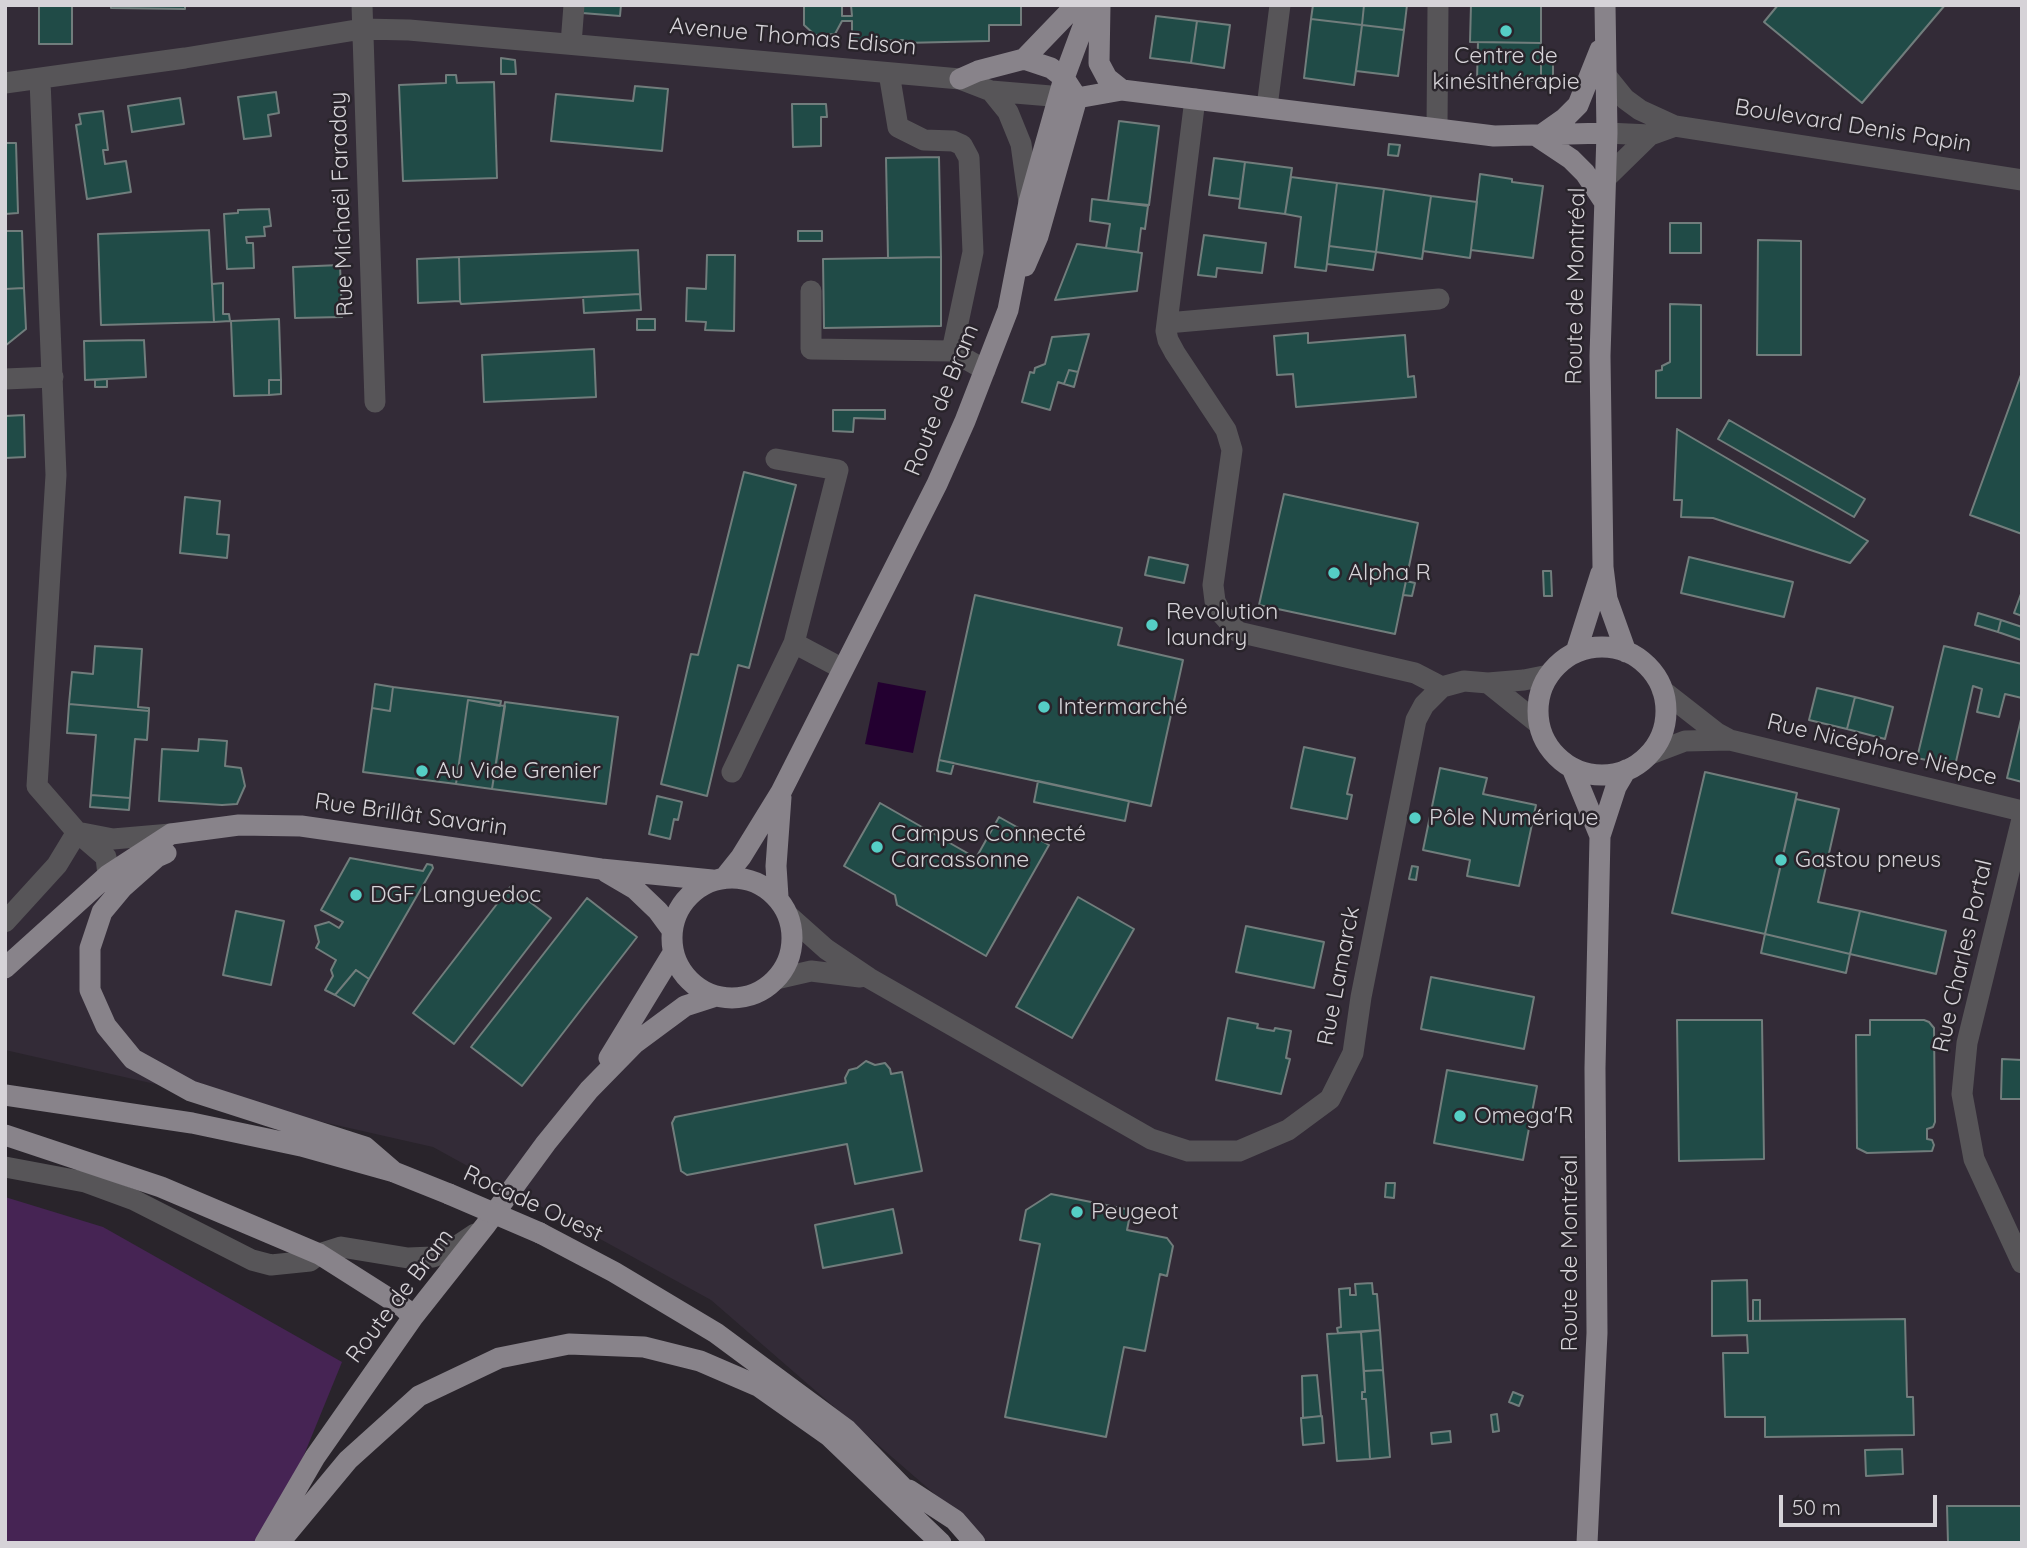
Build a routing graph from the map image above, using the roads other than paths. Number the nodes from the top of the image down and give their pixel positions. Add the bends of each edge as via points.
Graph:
1 (362, 5) edge
2 (574, 5) edge
3 (1076, 5) edge
4 (1091, 5) edge
5 (1100, 5) edge
6 (1280, 5) edge
7 (1438, 5) edge
8 (1605, 5) edge
9 (362, 29) junction
10 (1604, 40) junction
11 (572, 44) junction
12 (1024, 59) junction
13 (889, 73) junction
14 (1604, 73) junction
15 (960, 79) junction
16 (40, 80) junction
17 (5, 83) edge
18 (1122, 90) junction
19 (991, 91) junction
20 (1067, 91) junction
21 (1195, 99) junction
22 (1267, 107) junction
23 (1675, 127) junction
24 (1437, 128) junction
25 (1606, 134) junction
26 (1650, 135) junction
27 (1538, 137) junction
28 (2022, 180) edge
29 (1603, 190) junction
30 (1028, 202) junction
31 (811, 291) dead end
32 (1439, 299) dead end
33 (1007, 310) junction
34 (1167, 323) junction
35 (952, 351) junction
36 (985, 370) junction
37 (53, 377) junction
38 (5, 379) edge
39 (375, 402) dead end
40 (776, 459) dead end
41 (1603, 567) junction
42 (794, 643) junction
43 (1576, 652) junction
44 (1626, 652) junction
45 (843, 669) junction
46 (1549, 675) junction
47 (1488, 683) junction
48 (1442, 687) junction
49 (1662, 690) junction
50 (1539, 724) junction
51 (1730, 740) junction
52 (1648, 755) junction
53 (1572, 768) junction
54 (1626, 770) junction
55 (732, 772) dead end
56 (781, 792) junction
57 (2022, 810) edge
58 (2022, 819) edge
59 (212, 829) junction
60 (77, 832) junction
61 (171, 834) junction
62 (1600, 836) junction
63 (601, 869) junction
64 (108, 875) junction
65 (719, 878) junction
66 (783, 906) junction
67 (5, 922) edge
68 (672, 930) junction
69 (673, 953) junction
70 (5, 968) edge
71 (869, 978) junction
72 (776, 979) junction
73 (716, 996) junction
74 (590, 1090) junction
75 (5, 1095) edge
76 (5, 1135) edge
77 (5, 1167) edge
78 (394, 1172) junction
79 (485, 1226) junction
80 (319, 1254) junction
81 (2022, 1263) edge
82 (413, 1317) junction
83 (903, 1486) junction
84 (950, 1542) edge
85 (265, 1543) edge
86 (279, 1543) edge
87 (975, 1543) edge
88 (1587, 1543) edge

1 - 9 street, Rue Michaël Faraday
2 - 11 street
3 - 12 main road
4 - 20 main road, Route de Bram
5 - 18 main road via 1099,63 1107,78
6 - 22 street
7 - 24 street
8 - 10 main road, Route de Montréal
9 - 11 street, Avenue Thomas Edison
9 - 16 street, Avenue Thomas Edison
9 - 39 street, Rue Michaël Faraday
10 - 14 main road, Route de Montréal
10 - 27 main road via 1578,105
11 - 13 street, Avenue Thomas Edison
12 - 15 main road
12 - 20 main road via 1051,68
13 - 15 street, Avenue Thomas Edison
13 - 35 street via 898,127 924,140 953,141 962,145 969,158 973,252
14 - 23 street, Boulevard Denis Papin via 1632,104
14 - 25 main road, Route de Montréal
15 - 19 street, Avenue Thomas Edison
16 - 17 street, Avenue Thomas Edison
16 - 37 street
18 - 20 main road
18 - 21 main road
19 - 20 street, Avenue Thomas Edison
19 - 30 street via 1008,113 1021,145
20 - 30 main road, Route de Bram
20 - 33 main road via 1038,236
21 - 22 main road
21 - 34 street
22 - 24 main road
23 - 26 street, Boulevard Denis Papin
23 - 28 street, Boulevard Denis Papin
24 - 27 main road
25 - 26 street, Boulevard Denis Papin
25 - 27 main road
25 - 29 main road, Route de Montréal
26 - 29 street, Boulevard Denis Papin
27 - 29 main road
29 - 41 main road, Route de Montréal
30 - 33 main road, Route de Bram
31 - 35 street via 811,349
32 - 34 street
33 - 36 main road, Route de Bram
34 - 48 street via 1168,340 1226,430 1232,450 1213,585 1215,601 1228,622 1238,632 1415,673
35 - 36 street
36 - 45 main road, Route de Bram via 937,484
37 - 38 street
37 - 60 street via 57,475 37,786
40 - 42 street via 838,470
41 - 43 main road, Route de Montréal
41 - 44 main road, Route de Montréal via 1607,599
42 - 45 street
42 - 55 street
43 - 44 main road via 1609,647
43 - 46 main road
44 - 49 main road via 1642,661
45 - 56 main road, Route de Bram
46 - 47 street
46 - 50 main road via 1541,690
47 - 48 street via 1464,681
47 - 50 street
48 - 71 street, Rue Lamarck via 1416,720 1353,1053 1330,1099 1288,1130 1239,1151 1188,1151 1151,1139
49 - 51 street, Rue Nicéphore Niepce
49 - 52 main road via 1664,725
50 - 53 main road via 1557,757
51 - 52 street, Rue Nicéphore Niepce via 1685,741
51 - 57 street, Rue Nicéphore Niepce
52 - 54 main road
53 - 54 main road via 1608,775
53 - 62 main road, Route de Montréal
54 - 62 main road, Route de Montréal
56 - 65 main road, Route de Bram via 741,857
56 - 66 main road, Route de Bram via 776,866
58 - 81 street, Rue Charles Portal via 1966,1043 1962,1094 1974,1159
59 - 61 main road, Rue Brillât Savarin
59 - 63 main road, Rue Brillât Savarin via 301,826
59 - 78 main road via 158,857 121,888 102,912 90,948 90,990 106,1026 133,1059 191,1091 365,1147
60 - 61 street via 113,839
60 - 64 street via 106,857
60 - 67 street via 58,865
61 - 64 main road
62 - 88 main road, Route de Montréal via 1595,1068 1597,1333
63 - 65 main road, Rue Brillât Savarin
63 - 68 main road, Rue Brillât Savarin via 635,889
64 - 70 main road
65 - 66 main road via 744,878 762,885
65 - 68 main road, Route de Bram via 685,899
66 - 71 street, Rue Lamarck via 826,949
66 - 72 main road, Route de Bram via 792,949
68 - 69 main road, Route de Bram
69 - 73 main road via 689,980
69 - 74 main road, Route de Bram
71 - 72 street, Rue Lamarck via 811,971
72 - 73 main road, Route de Bram via 749,996
73 - 74 main road, Route de Bram via 685,1006 635,1044
74 - 79 main road, Route de Bram
75 - 78 main road, Rocade Ouest via 192,1123
76 - 80 main road via 161,1188
77 - 80 street via 85,1182 134,1200 252,1260 271,1265 310,1261
78 - 83 main road, Rocade Ouest, bridge via 540,1233 716,1333 847,1430
79 - 80 street via 433,1257 408,1258 341,1247
79 - 82 main road, Route de Bram
80 - 82 main road
82 - 85 main road, Route de Bram via 315,1457
83 - 84 main road, Rocade Ouest
83 - 87 main road via 956,1520
84 - 86 main road via 829,1436 758,1386 700,1361 644,1347 569,1344 499,1358 419,1396 348,1460

